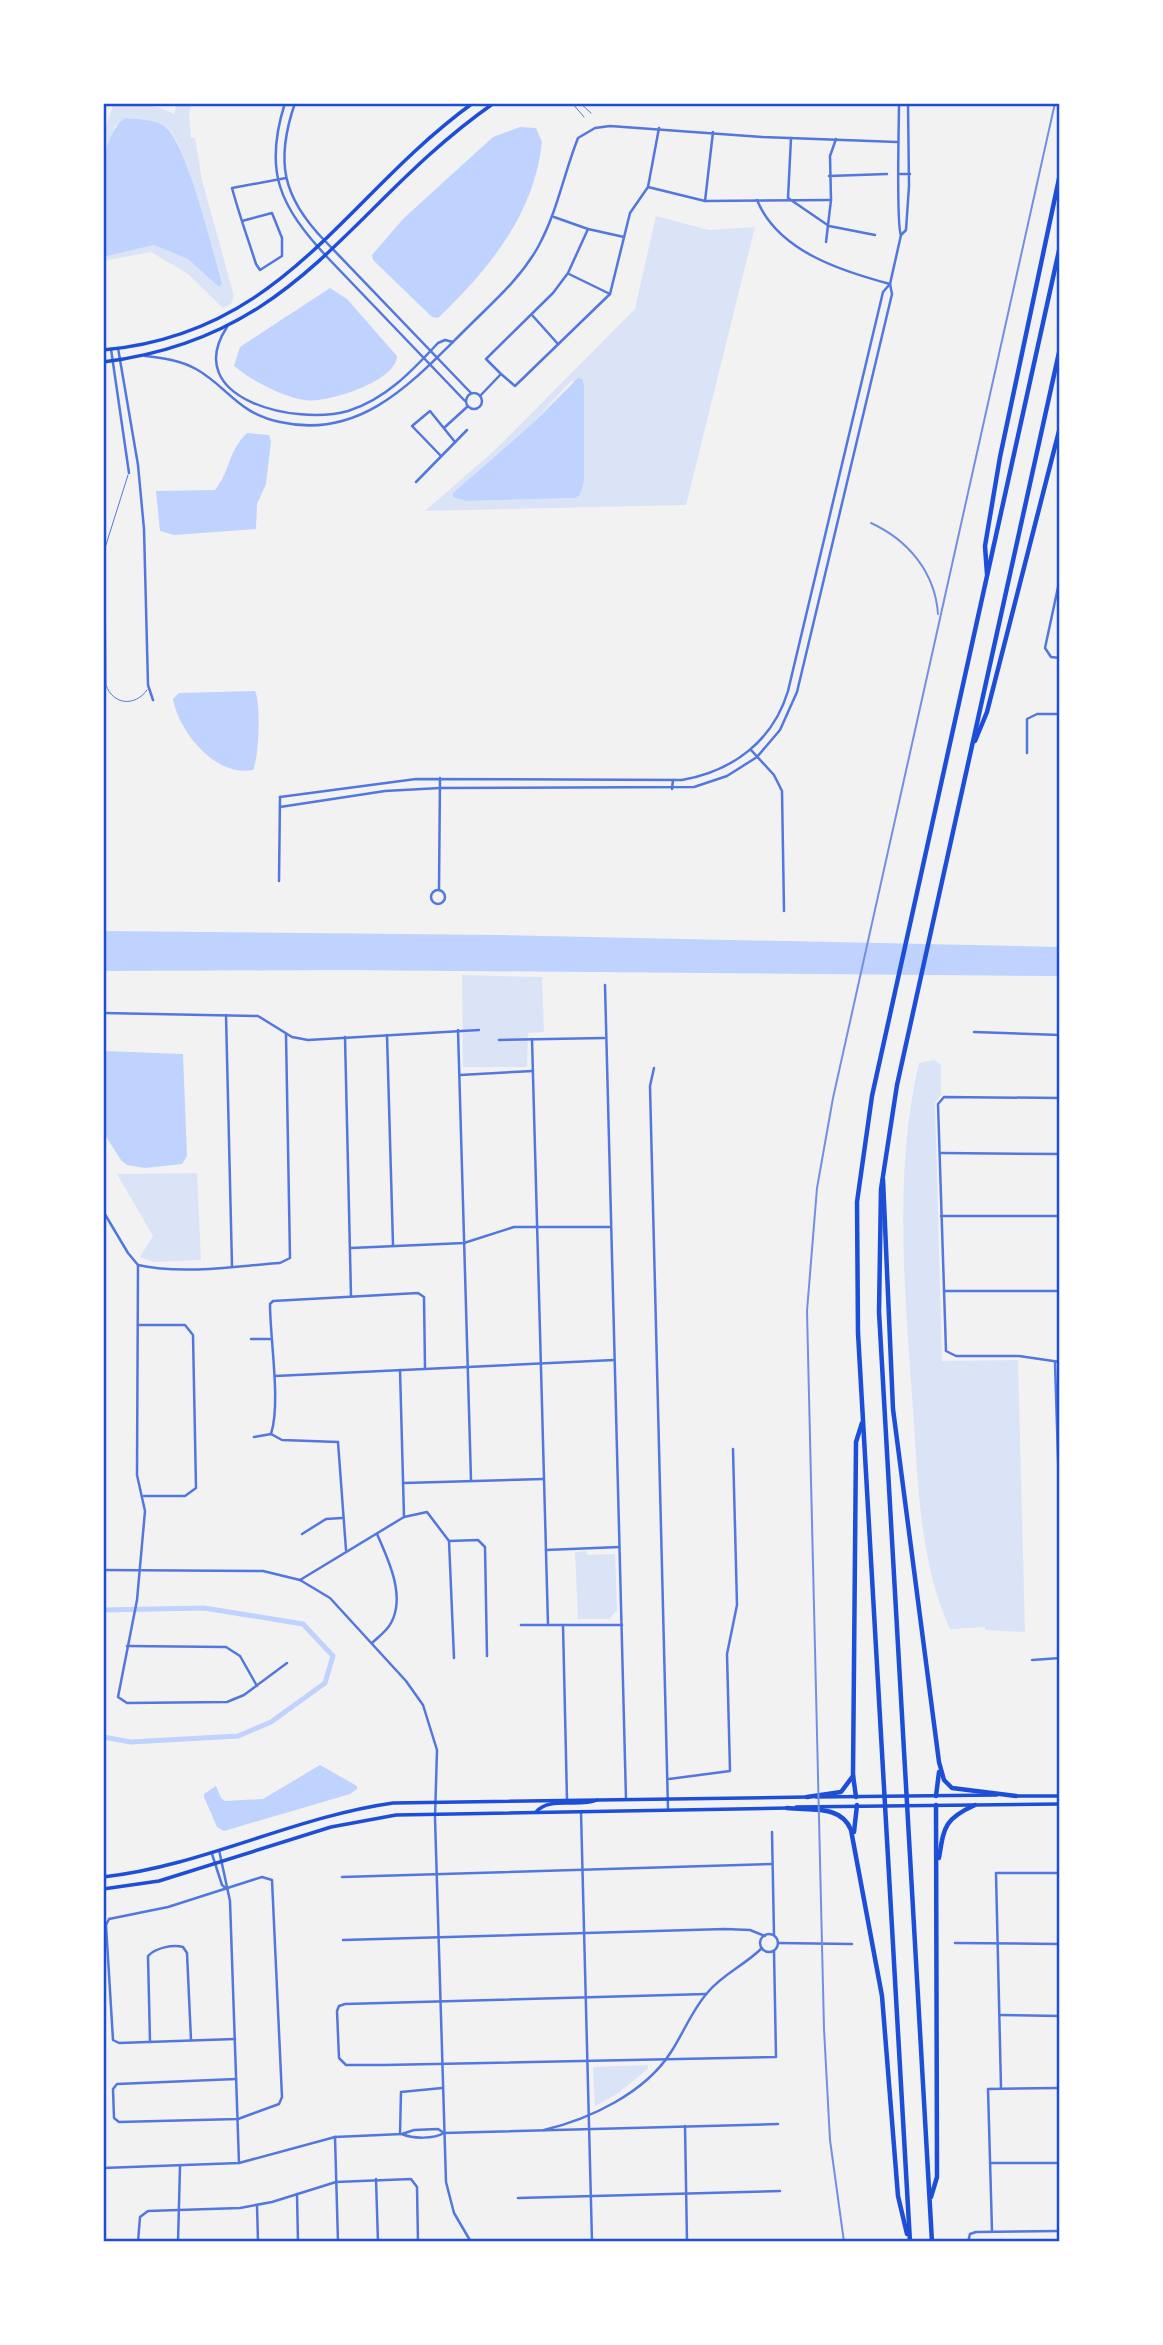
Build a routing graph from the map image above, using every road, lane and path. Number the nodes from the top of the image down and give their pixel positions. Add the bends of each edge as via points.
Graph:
1 (285, 103) edge
2 (295, 103) edge
3 (473, 103) edge
4 (494, 103) edge
5 (572, 103) edge
6 (580, 103) edge
7 (899, 103) edge
8 (908, 103) edge
9 (591, 113) dead end
10 (584, 117) dead end
11 (659, 128) junction
12 (713, 132) junction
13 (434, 136) junction
14 (791, 138) junction
15 (836, 139) junction
16 (899, 142) junction
17 (443, 144) junction
18 (887, 174) dead end
19 (900, 174) junction
20 (909, 174) junction
21 (1060, 174) edge
22 (829, 176) junction
23 (286, 178) junction
24 (277, 180) junction
25 (648, 187) junction
26 (789, 198) junction
27 (757, 200) junction
28 (831, 200) junction
29 (705, 201) junction
30 (554, 216) junction
31 (242, 221) junction
32 (828, 226) junction
33 (588, 229) junction
34 (875, 235) dead end
35 (901, 235) junction
36 (624, 237) junction
37 (325, 241) junction
38 (826, 242) dead end
39 (1060, 246) edge
40 (318, 247) junction
41 (334, 250) junction
42 (327, 257) junction
43 (568, 273) junction
44 (890, 284) junction
45 (610, 294) junction
46 (532, 316) junction
47 (227, 327) junction
48 (453, 342) junction
49 (559, 345) junction
50 (118, 348) junction
51 (1060, 348) edge
52 (111, 349) junction
53 (103, 350) edge
54 (431, 351) junction
55 (868, 354) junction
56 (145, 356) junction
57 (425, 357) junction
58 (437, 357) junction
59 (877, 357) junction
60 (121, 360) junction
61 (113, 361) junction
62 (103, 362) edge
63 (431, 363) junction
64 (501, 374) junction
65 (461, 383) junction
66 (455, 387) junction
67 (471, 394) junction
68 (480, 396) junction
69 (465, 401) junction
70 (467, 407) junction
71 (131, 423) junction
72 (122, 425) junction
73 (1060, 427) edge
74 (445, 428) junction
75 (467, 430) dead end
76 (455, 442) junction
77 (441, 456) junction
78 (128, 473) joint
79 (416, 482) dead end
80 (833, 504) junction
81 (842, 506) junction
82 (1060, 578) edge
83 (987, 579) junction
84 (811, 596) junction
85 (820, 599) junction
86 (1055, 602) junction
87 (1060, 602) edge
88 (1060, 658) edge
89 (149, 689) junction
90 (153, 701) dead end
91 (784, 704) junction
92 (792, 708) junction
93 (1060, 714) edge
94 (751, 750) junction
95 (1027, 752) dead end
96 (970, 755) junction
97 (757, 757) junction
98 (440, 778) junction
99 (534, 779) junction
100 (673, 780) junction
101 (355, 786) junction
102 (440, 788) junction
103 (533, 788) junction
104 (673, 789) junction
105 (356, 795) junction
106 (280, 807) junction
107 (279, 881) dead end
108 (439, 890) junction
109 (784, 911) dead end
110 (605, 985) dead end
111 (103, 1013) edge
112 (226, 1014) junction
113 (458, 1030) junction
114 (479, 1030) dead end
115 (974, 1032) dead end
116 (387, 1033) junction
117 (286, 1034) junction
118 (1060, 1035) edge
119 (345, 1037) junction
120 (604, 1038) junction
121 (532, 1039) junction
122 (499, 1040) dead end
123 (654, 1069) dead end
124 (533, 1071) junction
125 (460, 1074) junction
126 (1060, 1098) edge
127 (939, 1153) junction
128 (1060, 1154) edge
129 (883, 1171) junction
130 (103, 1211) edge
131 (941, 1216) junction
132 (1060, 1216) edge
133 (609, 1227) junction
134 (537, 1228) junction
135 (464, 1243) junction
136 (393, 1245) junction
137 (351, 1248) junction
138 (138, 1265) junction
139 (232, 1266) junction
140 (943, 1291) junction
141 (1060, 1292) edge
142 (351, 1296) junction
143 (138, 1325) junction
144 (251, 1339) dead end
145 (270, 1339) junction
146 (614, 1360) junction
147 (1057, 1362) edge
148 (541, 1363) junction
149 (468, 1365) junction
150 (425, 1368) junction
151 (400, 1369) junction
152 (275, 1376) junction
153 (863, 1419) junction
154 (271, 1434) junction
155 (254, 1437) dead end
156 (733, 1449) dead end
157 (543, 1479) junction
158 (471, 1480) junction
159 (404, 1483) junction
160 (144, 1496) junction
161 (1060, 1513) edge
162 (404, 1517) junction
163 (342, 1518) junction
164 (1060, 1522) edge
165 (302, 1534) dead end
166 (377, 1534) junction
167 (449, 1541) junction
168 (619, 1547) junction
169 (346, 1550) junction
170 (547, 1550) junction
171 (104, 1570) edge
172 (139, 1570) junction
173 (300, 1580) junction
174 (521, 1625) dead end
175 (548, 1625) junction
176 (563, 1625) junction
177 (622, 1625) junction
178 (372, 1643) junction
179 (127, 1646) junction
180 (487, 1656) dead end
181 (454, 1658) dead end
182 (1060, 1658) edge
183 (1032, 1660) dead end
184 (287, 1664) dead end
185 (257, 1686) junction
186 (939, 1762) junction
187 (853, 1775) junction
188 (667, 1780) junction
189 (827, 1796) junction
190 (936, 1796) junction
191 (1016, 1796) junction
192 (1060, 1796) edge
193 (807, 1797) joint
194 (856, 1797) junction
195 (668, 1798) junction
196 (599, 1799) junction
197 (626, 1799) junction
198 (436, 1800) junction
199 (567, 1800) junction
200 (1060, 1804) edge
201 (857, 1805) junction
202 (936, 1805) junction
203 (975, 1805) junction
204 (787, 1808) joint
205 (828, 1808) junction
206 (668, 1810) junction
207 (536, 1812) junction
208 (582, 1812) junction
209 (436, 1813) junction
210 (772, 1832) dead end
211 (219, 1850) junction
212 (856, 1850) junction
213 (211, 1852) junction
214 (223, 1863) junction
215 (772, 1864) junction
216 (216, 1865) junction
217 (583, 1869) junction
218 (937, 1872) junction
219 (1060, 1873) edge
220 (437, 1874) junction
221 (103, 1877) edge
222 (342, 1877) dead end
223 (103, 1889) edge
224 (227, 1889) junction
225 (585, 1933) junction
226 (765, 1936) junction
227 (774, 1936) junction
228 (439, 1937) junction
229 (343, 1940) dead end
230 (778, 1943) junction
231 (955, 1943) dead end
232 (852, 1944) dead end
233 (998, 1944) junction
234 (1060, 1944) edge
235 (762, 1948) junction
236 (774, 1951) junction
237 (706, 1994) junction
238 (586, 1998) junction
239 (441, 2002) junction
240 (1000, 2015) junction
241 (1060, 2015) edge
242 (235, 2039) junction
243 (191, 2040) junction
244 (150, 2042) junction
245 (665, 2060) junction
246 (587, 2062) junction
247 (441, 2063) junction
248 (236, 2079) junction
249 (443, 2088) junction
250 (1001, 2088) junction
251 (1060, 2088) edge
252 (589, 2115) junction
253 (238, 2119) junction
254 (778, 2124) dead end
255 (685, 2126) junction
256 (589, 2129) junction
257 (541, 2130) junction
258 (444, 2133) junction
259 (401, 2134) junction
260 (335, 2137) junction
261 (239, 2163) junction
262 (990, 2163) junction
263 (1060, 2163) edge
264 (180, 2166) junction
265 (103, 2168) edge
266 (376, 2179) junction
267 (336, 2182) junction
268 (780, 2191) dead end
269 (686, 2193) junction
270 (297, 2194) junction
271 (591, 2196) junction
272 (518, 2197) dead end
273 (930, 2201) junction
274 (257, 2205) junction
275 (181, 2210) junction
276 (992, 2231) junction
277 (1060, 2231) edge
278 (138, 2242) edge
279 (178, 2242) edge
280 (258, 2242) edge
281 (298, 2242) edge
282 (338, 2242) edge
283 (378, 2242) edge
284 (418, 2242) edge
285 (471, 2242) edge
286 (592, 2242) edge
287 (687, 2242) edge
288 (910, 2242) edge
289 (932, 2242) edge
290 (968, 2242) edge

1 - 24 street via 275,143
2 - 23 street via 284,139
3 - 13 main road
4 - 17 main road
5 - 10 lane
6 - 9 lane
7 - 16 street
8 - 20 street
11 - 12 street
11 - 25 street
11 - 30 street via 602,127 579,136
12 - 14 street
12 - 29 street
13 - 17 main road
13 - 37 main road
14 - 15 street
14 - 26 street
15 - 16 street
15 - 22 street
16 - 19 street
17 - 41 main road
18 - 22 street
19 - 20 street
19 - 35 street via 897,228
20 - 35 street via 906,230
21 - 83 highway via 993,493 985,546
22 - 28 street
23 - 24 street
23 - 37 street via 297,207
24 - 31 street via 232,188
24 - 40 street via 292,217
25 - 29 street
25 - 36 street via 635,203
26 - 27 street
26 - 28 street
26 - 32 street
27 - 29 street
27 - 44 street via 767,219 805,251 846,271
28 - 32 street
30 - 33 street
30 - 48 street via 520,275
31 - 31 street via 260,270 282,256 282,238 272,213
32 - 34 street
32 - 38 street
33 - 36 street
33 - 43 street
35 - 44 street
36 - 45 street
37 - 40 main road
37 - 41 street
39 - 83 highway
40 - 42 street
40 - 50 main road via 267,289 229,312 181,333
41 - 42 main road
41 - 54 street
42 - 47 main road via 281,295
42 - 57 street
43 - 45 street
43 - 46 street
44 - 55 street via 883,292
44 - 59 street via 892,294
45 - 49 street
46 - 49 street
46 - 64 street via 486,359
47 - 56 main road
47 - 57 street via 214,351 220,376 256,404 287,414 317,416 359,407 384,394
48 - 54 street via 440,341
48 - 58 street
49 - 64 street via 515,386
50 - 52 main road
50 - 60 street
51 - 96 highway
52 - 53 main road
52 - 61 street
54 - 57 street
54 - 58 street
55 - 59 street
55 - 80 street
56 - 60 main road
56 - 63 street via 193,368 258,415 305,425 343,421 374,410
57 - 63 street
58 - 63 street
58 - 65 street
59 - 81 street
60 - 61 main road
60 - 71 street
61 - 62 main road
61 - 72 street
63 - 66 street
64 - 68 street
65 - 66 street
65 - 67 street
66 - 69 street
67 - 68 street
67 - 69 street
68 - 70 street via 479,407
69 - 70 street
70 - 74 street
71 - 72 street
71 - 89 street via 145,546
72 - 78 street
73 - 96 highway via 988,712
74 - 76 street
74 - 77 street via 430,411 412,426
75 - 76 street
76 - 77 street
77 - 79 street
78 - 89 lane via 104,548 106,685 111,695 125,703
80 - 81 street
80 - 84 street
81 - 85 street
82 - 86 street
83 - 153 highway via 869,1113 857,1202
84 - 85 street
84 - 91 street
85 - 92 street
86 - 87 street
86 - 88 street via 1045,645 1048,654
89 - 90 street
91 - 92 street
91 - 94 street
92 - 97 street via 775,738
93 - 95 street via 1033,715 1026,722
94 - 97 street
94 - 100 street via 716,772
96 - 129 highway
97 - 104 street via 710,783
97 - 109 street via 782,792
98 - 99 street
98 - 101 street
98 - 102 street
99 - 100 street
99 - 103 street
100 - 104 street
101 - 105 street
101 - 106 street via 280,797
102 - 103 street
102 - 105 street
102 - 108 street
103 - 104 street
105 - 106 street
106 - 107 street
108 - 108 street via 431,898 438,904 446,897
110 - 120 street
111 - 112 street
112 - 117 street via 262,1017
112 - 139 street
113 - 114 street
113 - 116 street
113 - 125 street
115 - 118 street
116 - 119 street
116 - 136 street
117 - 119 street via 308,1040
117 - 139 street via 291,1254 280,1263
119 - 137 street
120 - 121 street
120 - 133 street
121 - 122 street
121 - 124 street
123 - 188 street via 650,1086
124 - 125 street
124 - 134 street
125 - 135 street
126 - 127 street via 944,1097 938,1104
127 - 128 street
127 - 131 street
129 - 186 highway via 893,1409
129 - 273 highway via 879,1312
130 - 138 street
131 - 132 street
131 - 140 street
133 - 134 street
133 - 146 street
134 - 135 street via 501,1229
134 - 148 street
135 - 136 street
135 - 149 street
136 - 137 street
137 - 142 street
138 - 139 street via 158,1269
138 - 143 street
140 - 141 street
140 - 147 street via 944,1347 948,1353
142 - 145 street via 279,1299 270,1304
142 - 150 street via 421,1295
143 - 160 street via 137,1475
143 - 160 street via 191,1328 194,1381 194,1491 185,1496
144 - 145 street
145 - 152 street
146 - 148 street
146 - 168 street
147 - 161 street
148 - 149 street
148 - 157 street
149 - 150 street
149 - 158 street
150 - 151 street
151 - 152 street
151 - 159 street
152 - 154 street
153 - 187 highway via 856,1442
153 - 288 highway
154 - 155 street
154 - 163 street via 282,1440 338,1442
156 - 188 street via 737,1605 727,1654 730,1771
157 - 158 street
157 - 170 street
158 - 159 street
159 - 162 street
160 - 172 street
161 - 164 street
162 - 166 street
162 - 167 street via 427,1512
163 - 165 street via 326,1519
163 - 169 street
166 - 169 street
166 - 178 street via 394,1578 395,1609 390,1625
167 - 180 street via 478,1540 485,1547
167 - 181 street
168 - 170 street
168 - 177 street
169 - 173 street
170 - 175 street
171 - 172 street
172 - 173 street via 256,1570
172 - 179 street
173 - 178 street via 338,1604
174 - 175 street
175 - 176 street
176 - 177 street
176 - 199 street
177 - 197 street
178 - 198 street via 427,1714 437,1750
179 - 185 street via 226,1647 240,1656
179 - 185 street via 118,1697 127,1703 218,1703 236,1699
182 - 183 street
184 - 185 street
186 - 190 highway
186 - 191 highway via 944,1780 952,1788
187 - 189 highway via 844,1790
187 - 194 highway
188 - 195 street
189 - 193 highway
189 - 194 main road
190 - 191 main road
190 - 194 main road
190 - 202 main road
191 - 192 main road
193 - 195 main road
194 - 201 main road
195 - 197 main road
195 - 206 street
196 - 197 main road
196 - 199 main road
196 - 207 main road via 586,1804 545,1804
198 - 199 main road
198 - 209 street
198 - 211 main road via 350,1810
200 - 203 main road
201 - 202 main road
201 - 205 main road
201 - 212 highway via 853,1823
202 - 203 main road
202 - 218 highway
203 - 218 highway via 945,1827
204 - 205 highway
204 - 206 main road
205 - 212 highway via 848,1823
206 - 208 main road
207 - 208 main road
207 - 209 main road
208 - 217 street
209 - 214 main road via 353,1822
209 - 220 street
210 - 215 street
211 - 213 main road
211 - 214 street
212 - 288 highway via 882,1996 898,2196
213 - 216 street
213 - 221 main road
214 - 216 main road
214 - 224 street
215 - 217 street
215 - 227 street
216 - 223 main road
216 - 224 street
217 - 220 street
217 - 225 street
218 - 273 highway via 937,2177
219 - 233 street via 996,1873
220 - 222 street
220 - 228 street
224 - 242 street
224 - 244 street via 107,1922 113,2040
224 - 253 street via 262,1877 274,1884 282,2097 276,2106
225 - 226 street via 736,1929
225 - 228 street
225 - 238 street
226 - 227 street
226 - 235 street
227 - 230 street
228 - 229 street
228 - 239 street
230 - 232 street
230 - 236 street
231 - 233 street
233 - 234 street
233 - 240 street
235 - 236 street
235 - 237 street
236 - 245 street via 776,2057
237 - 238 street
237 - 245 street
238 - 239 street
238 - 246 street
239 - 247 street
239 - 247 street via 339,2006 341,2062 346,2065
240 - 241 street
240 - 250 street
242 - 243 street
242 - 248 street
243 - 244 street
243 - 244 street via 187,1953 177,1946 148,1956
245 - 246 street
245 - 252 street via 627,2093
246 - 247 street
246 - 252 street
247 - 249 street
248 - 253 street
248 - 253 street via 117,2084 113,2089 116,2121
249 - 258 street
249 - 259 street via 401,2092
250 - 251 street
250 - 262 street via 988,2089
252 - 256 street
252 - 257 street
253 - 261 street
254 - 255 street
255 - 256 street
255 - 269 street
256 - 257 street
256 - 271 street
257 - 258 street
258 - 259 street
258 - 259 street
258 - 285 street via 448,2194
259 - 260 street
260 - 261 street
260 - 267 street
261 - 264 street
262 - 263 street
262 - 276 street
264 - 265 street
264 - 275 street
266 - 267 street
266 - 283 street
266 - 284 street via 416,2183
267 - 270 street
267 - 282 street
268 - 269 street
269 - 271 street
269 - 287 street
270 - 274 street
270 - 281 street
271 - 272 street
271 - 286 street
273 - 289 highway
274 - 275 street
274 - 280 street
275 - 278 street via 145,2212 140,2217
275 - 279 street
276 - 277 street
276 - 290 street via 970,2234

